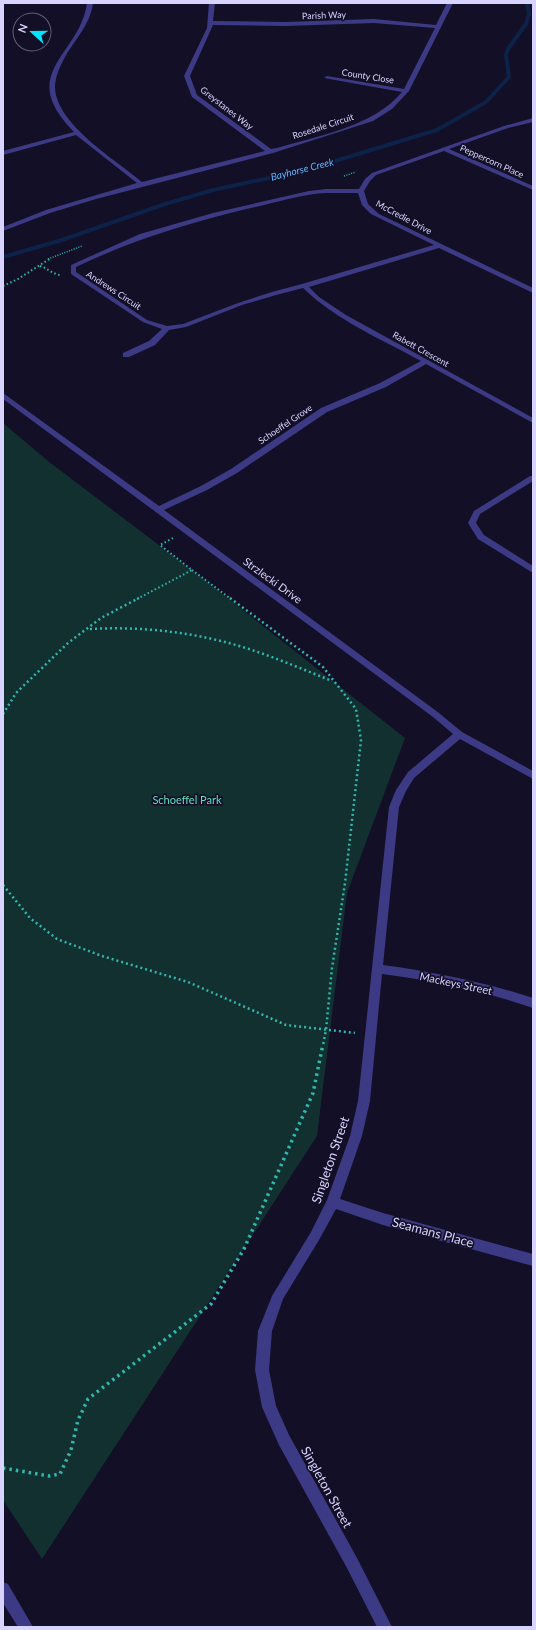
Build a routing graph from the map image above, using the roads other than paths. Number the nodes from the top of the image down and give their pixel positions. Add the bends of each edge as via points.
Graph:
1 (90, 3) edge
2 (212, 3) edge
3 (450, 3) edge
4 (210, 23) junction
5 (438, 27) junction
6 (327, 78) dead end
7 (406, 91) junction
8 (533, 120) edge
9 (76, 133) junction
10 (444, 149) junction
11 (271, 152) junction
12 (3, 153) edge
13 (140, 183) junction
14 (533, 188) edge
15 (361, 191) junction
16 (3, 229) edge
17 (439, 246) junction
18 (304, 286) junction
19 (533, 291) edge
20 (167, 328) junction
21 (126, 355) dead end
22 (425, 362) junction
23 (3, 395) edge
24 (533, 421) edge
25 (533, 478) edge
26 (159, 509) junction
27 (533, 570) edge
28 (459, 734) junction
29 (533, 775) edge
30 (378, 969) junction
31 (533, 1003) edge
32 (333, 1202) junction
33 (533, 1260) edge
34 (3, 1589) edge
35 (26, 1627) edge
36 (385, 1627) edge

1 - 9 street via 83,27 58,63 53,81 58,109
2 - 4 street, Greystanes Way
3 - 5 street, Rosedale Circuit
4 - 5 street, Parish Way via 374,21
4 - 11 street, Greystanes Way via 187,76 191,90 194,96
5 - 7 street, Rosedale Circuit
6 - 7 street, County Close
7 - 11 street, Rosedale Circuit via 386,112 371,120
8 - 10 street
9 - 12 street
9 - 13 street
10 - 14 street, Peppercorn Place
10 - 15 street via 374,174
11 - 13 street, Rosedale Circuit
13 - 16 street, Rosedale Circuit via 69,204
15 - 17 street, McCredie Drive via 364,204 370,210
15 - 20 street, Andrews Circuit via 314,192 246,206 136,237 73,266 73,273 145,321
17 - 18 street, Andrews Circuit
17 - 19 street, McCredie Drive
18 - 20 street, Andrews Circuit via 274,292 184,326
18 - 22 street, Rabett Crescent via 325,304
20 - 21 street via 152,343
22 - 24 street, Rabett Crescent
22 - 26 street, Schoeffel Grove via 383,385 324,410 234,471
23 - 26 street, Strzlecki Drive
25 - 27 street via 477,513 472,524 481,537
26 - 28 street, Strzlecki Drive
28 - 29 street, Strzlecki Drive
28 - 30 street, Singleton Street via 411,775 394,807
30 - 31 street, Mackeys Street via 470,984
30 - 32 street, Singleton Street via 364,1101 356,1136
32 - 33 street, Seamans Place via 383,1219
32 - 36 street, Singleton Street via 278,1296 265,1331 262,1370 269,1407 284,1440
34 - 35 street

